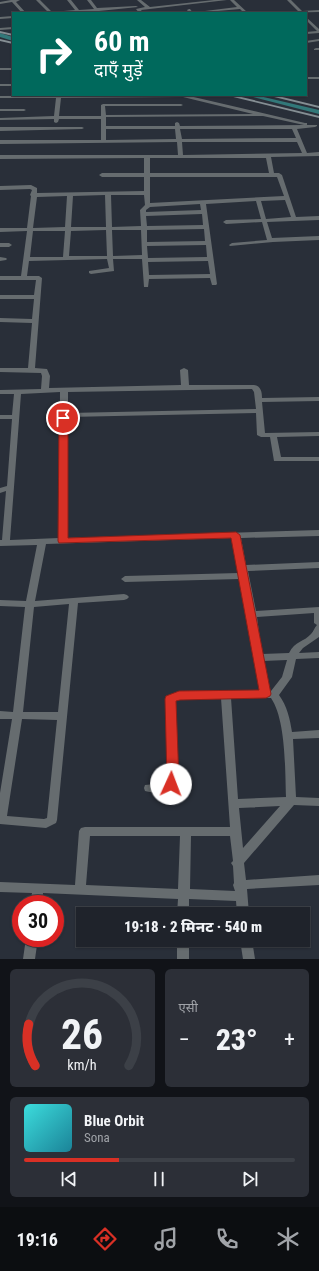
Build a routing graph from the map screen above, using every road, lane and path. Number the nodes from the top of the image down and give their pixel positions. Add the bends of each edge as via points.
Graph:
1 (15, 0) edge
2 (38, 0) edge
3 (69, 0) edge
4 (89, 0) edge
5 (139, 0) edge
6 (171, 0) edge
7 (225, 0) edge
8 (232, 0) edge
9 (289, 0) edge
10 (211, 1) edge
11 (0, 3) edge
12 (196, 3) junction
13 (113, 4) dead end
14 (178, 5) junction
15 (136, 7) dead end
16 (117, 8) junction
17 (149, 8) junction
18 (240, 8) junction
19 (98, 11) edge
20 (319, 11) edge
21 (23, 12) edge
22 (49, 12) edge
23 (78, 12) edge
24 (121, 12) edge
25 (140, 12) edge
26 (208, 12) edge
27 (245, 12) edge
28 (302, 12) edge
29 (12, 17) edge
30 (0, 18) edge
31 (12, 20) edge
32 (307, 20) edge
33 (307, 27) edge
34 (314, 27) junction
35 (12, 28) edge
36 (0, 31) edge
37 (319, 32) edge
38 (307, 33) edge
39 (12, 35) edge
40 (0, 40) edge
41 (319, 40) edge
42 (307, 42) edge
43 (12, 43) edge
44 (0, 69) edge
45 (12, 69) edge
46 (307, 78) edge
47 (319, 78) edge
48 (0, 85) edge
49 (12, 85) edge
50 (23, 96) edge
51 (59, 96) edge
52 (104, 96) edge
53 (185, 96) edge
54 (196, 96) edge
55 (231, 96) edge
56 (272, 96) edge
57 (0, 97) edge
58 (192, 98) junction
59 (104, 105) junction
60 (181, 105) junction
61 (319, 107) edge
62 (0, 110) edge
63 (24, 110) junction
64 (263, 115) junction
65 (177, 116) junction
66 (103, 117) junction
67 (319, 117) edge
68 (56, 118) junction
69 (0, 119) edge
70 (22, 119) junction
71 (317, 126) edge
72 (294, 127) junction
73 (82, 128) dead end
74 (104, 128) junction
75 (178, 128) junction
76 (0, 129) edge
77 (54, 129) junction
78 (299, 140) junction
79 (179, 141) junction
80 (0, 142) edge
81 (104, 142) junction
82 (319, 154) edge
83 (305, 155) junction
84 (147, 156) junction
85 (181, 156) junction
86 (268, 156) junction
87 (0, 157) edge
88 (102, 175) dead end
89 (146, 175) junction
90 (272, 175) junction
91 (0, 188) edge
92 (146, 193) junction
93 (70, 194) junction
94 (108, 194) junction
95 (33, 195) junction
96 (287, 198) junction
97 (258, 200) junction
98 (203, 203) junction
99 (148, 204) junction
100 (204, 212) junction
101 (143, 214) junction
102 (319, 218) edge
103 (294, 219) junction
104 (265, 220) junction
105 (226, 222) dead end
106 (206, 227) junction
107 (144, 228) junction
108 (67, 229) junction
109 (108, 229) junction
110 (0, 230) edge
111 (29, 230) junction
112 (319, 238) edge
113 (270, 240) junction
114 (208, 243) junction
115 (144, 244) junction
116 (0, 245) edge
117 (9, 245) dead end
118 (232, 246) dead end
119 (66, 258) junction
120 (110, 258) junction
121 (145, 258) junction
122 (27, 259) junction
123 (210, 259) junction
124 (91, 272) dead end
125 (213, 276) junction
126 (146, 277) junction
127 (0, 278) edge
128 (24, 278) junction
129 (214, 284) dead end
130 (146, 286) dead end
131 (0, 297) edge
132 (37, 297) junction
133 (0, 320) edge
134 (35, 321) junction
135 (0, 370) edge
136 (31, 370) junction
137 (184, 370) dead end
138 (185, 387) junction
139 (45, 390) junction
140 (64, 390) junction
141 (18, 391) junction
142 (0, 392) edge
143 (319, 399) edge
144 (258, 400) junction
145 (258, 411) junction
146 (63, 415) junction
147 (0, 417) edge
148 (15, 417) junction
149 (319, 434) edge
150 (273, 435) junction
151 (319, 459) edge
152 (10, 487) junction
153 (0, 491) edge
154 (319, 533) edge
155 (236, 535) junction
156 (63, 541) junction
157 (42, 542) junction
158 (3, 543) edge
159 (319, 565) edge
160 (243, 572) junction
161 (125, 579) dead end
162 (124, 597) dead end
163 (74, 601) junction
164 (0, 604) edge
165 (30, 604) junction
166 (318, 610) edge
167 (252, 614) junction
168 (319, 623) edge
169 (319, 628) edge
170 (319, 655) edge
171 (292, 656) junction
172 (258, 658) junction
173 (226, 694) junction
174 (270, 694) junction
175 (0, 715) edge
176 (18, 715) junction
177 (63, 716) junction
178 (319, 734) edge
179 (287, 736) junction
180 (149, 788) dead end
181 (291, 801) junction
182 (319, 802) edge
183 (233, 804) junction
184 (0, 820) edge
185 (235, 831) junction
186 (186, 832) junction
187 (238, 863) junction
188 (319, 880) edge
189 (0, 887) edge
190 (38, 889) junction
191 (80, 890) junction
192 (240, 891) junction
193 (184, 893) junction
194 (37, 895) edge
195 (184, 907) edge
196 (242, 907) edge
197 (31, 947) edge
198 (183, 947) edge
199 (247, 947) edge
200 (29, 959) edge
201 (183, 959) edge
202 (249, 959) edge

1 - 11 street
1 - 21 street
2 - 22 street
3 - 23 street
4 - 19 street
5 - 17 street
6 - 14 street
7 - 10 street
8 - 18 street
9 - 28 street
10 - 12 street
12 - 14 street
12 - 26 street
13 - 16 street
14 - 17 street
15 - 16 street
16 - 19 street
16 - 24 street
17 - 25 street via 138,9
18 - 26 street
18 - 27 street
19 - 23 street
20 - 28 street
29 - 30 street
30 - 31 street
32 - 34 street
33 - 34 street
34 - 37 street
35 - 36 street
36 - 39 street
37 - 38 street
40 - 43 street
41 - 42 street
44 - 45 street
46 - 47 street
48 - 49 street
50 - 51 street
50 - 57 street
50 - 63 street
51 - 52 street
51 - 68 street
52 - 59 street
53 - 58 street
54 - 58 street
55 - 67 street
56 - 61 street
58 - 60 street
58 - 64 street
59 - 60 street
59 - 66 street
60 - 65 street via 176,110
62 - 63 street
63 - 70 street
64 - 65 street
64 - 71 street
65 - 66 street
65 - 75 street
66 - 68 street
66 - 74 street
68 - 70 street
68 - 77 street
69 - 70 street
71 - 72 street
72 - 75 street
72 - 78 street
73 - 77 street
74 - 75 street
74 - 81 street
75 - 79 street
76 - 77 street
78 - 79 street
78 - 83 street
79 - 81 street
79 - 85 street
80 - 81 street
82 - 83 street
83 - 86 street
84 - 85 street
84 - 87 street
84 - 89 street
85 - 86 street
86 - 90 street
88 - 89 street
89 - 90 street
89 - 92 street
90 - 96 street via 280,176
91 - 95 street via 33,187
92 - 94 street
92 - 99 street
93 - 94 street
93 - 95 street
93 - 108 street
94 - 109 street
95 - 111 street
96 - 97 street
96 - 103 street
97 - 98 street
97 - 104 street
98 - 99 street
98 - 100 street
99 - 101 street
100 - 101 street
100 - 106 street
101 - 107 street
102 - 103 street
103 - 104 street
104 - 105 street
104 - 113 street
106 - 107 street
106 - 114 street
107 - 109 street
107 - 115 street
108 - 109 street
108 - 111 street
108 - 119 street
109 - 120 street
110 - 111 street
111 - 122 street
112 - 113 street
113 - 118 street
114 - 115 street
114 - 123 street
115 - 121 street
116 - 117 street
119 - 120 street
119 - 122 street
120 - 121 street
120 - 124 street via 112,270
121 - 123 street
121 - 126 street
122 - 128 street
123 - 125 street
125 - 126 street
125 - 129 street
126 - 130 street
127 - 128 street
128 - 132 street via 39,278
131 - 132 street
132 - 134 street
133 - 134 street
134 - 136 street
135 - 136 street
136 - 139 street via 46,373
137 - 138 street
138 - 140 street
138 - 144 street via 254,387 257,389
139 - 140 street
139 - 141 street
140 - 146 street
141 - 142 street
141 - 148 street
143 - 144 street
144 - 145 street
145 - 146 street
145 - 150 street via 261,435
146 - 156 street
147 - 148 street
148 - 152 street
149 - 150 street
150 - 151 street via 277,459
152 - 153 street
152 - 158 street
154 - 155 street
155 - 156 street
155 - 160 street
156 - 157 street
157 - 158 street
157 - 165 street
159 - 160 street
160 - 161 street
160 - 167 street
162 - 163 street
163 - 165 street
163 - 177 street
164 - 165 street
165 - 176 street
166 - 167 street
166 - 168 street
167 - 172 street
169 - 171 street via 318,633 299,646
170 - 171 street
171 - 172 street
171 - 174 street via 287,678
172 - 174 street
173 - 174 street
173 - 180 street via 179,696 170,699 173,781 168,787
173 - 183 street
174 - 179 street via 281,705
175 - 176 street
176 - 177 street
176 - 184 street
177 - 184 street via 52,820 46,824
178 - 179 street
179 - 181 street
181 - 182 street
181 - 183 street
181 - 187 street
183 - 185 street
185 - 186 street
185 - 187 street
186 - 191 street via 85,831
186 - 193 street
187 - 192 street
188 - 192 street
189 - 190 street
190 - 191 street
190 - 194 street
191 - 193 street
192 - 193 street
192 - 196 street
193 - 195 street
197 - 200 street
198 - 201 street
199 - 202 street

